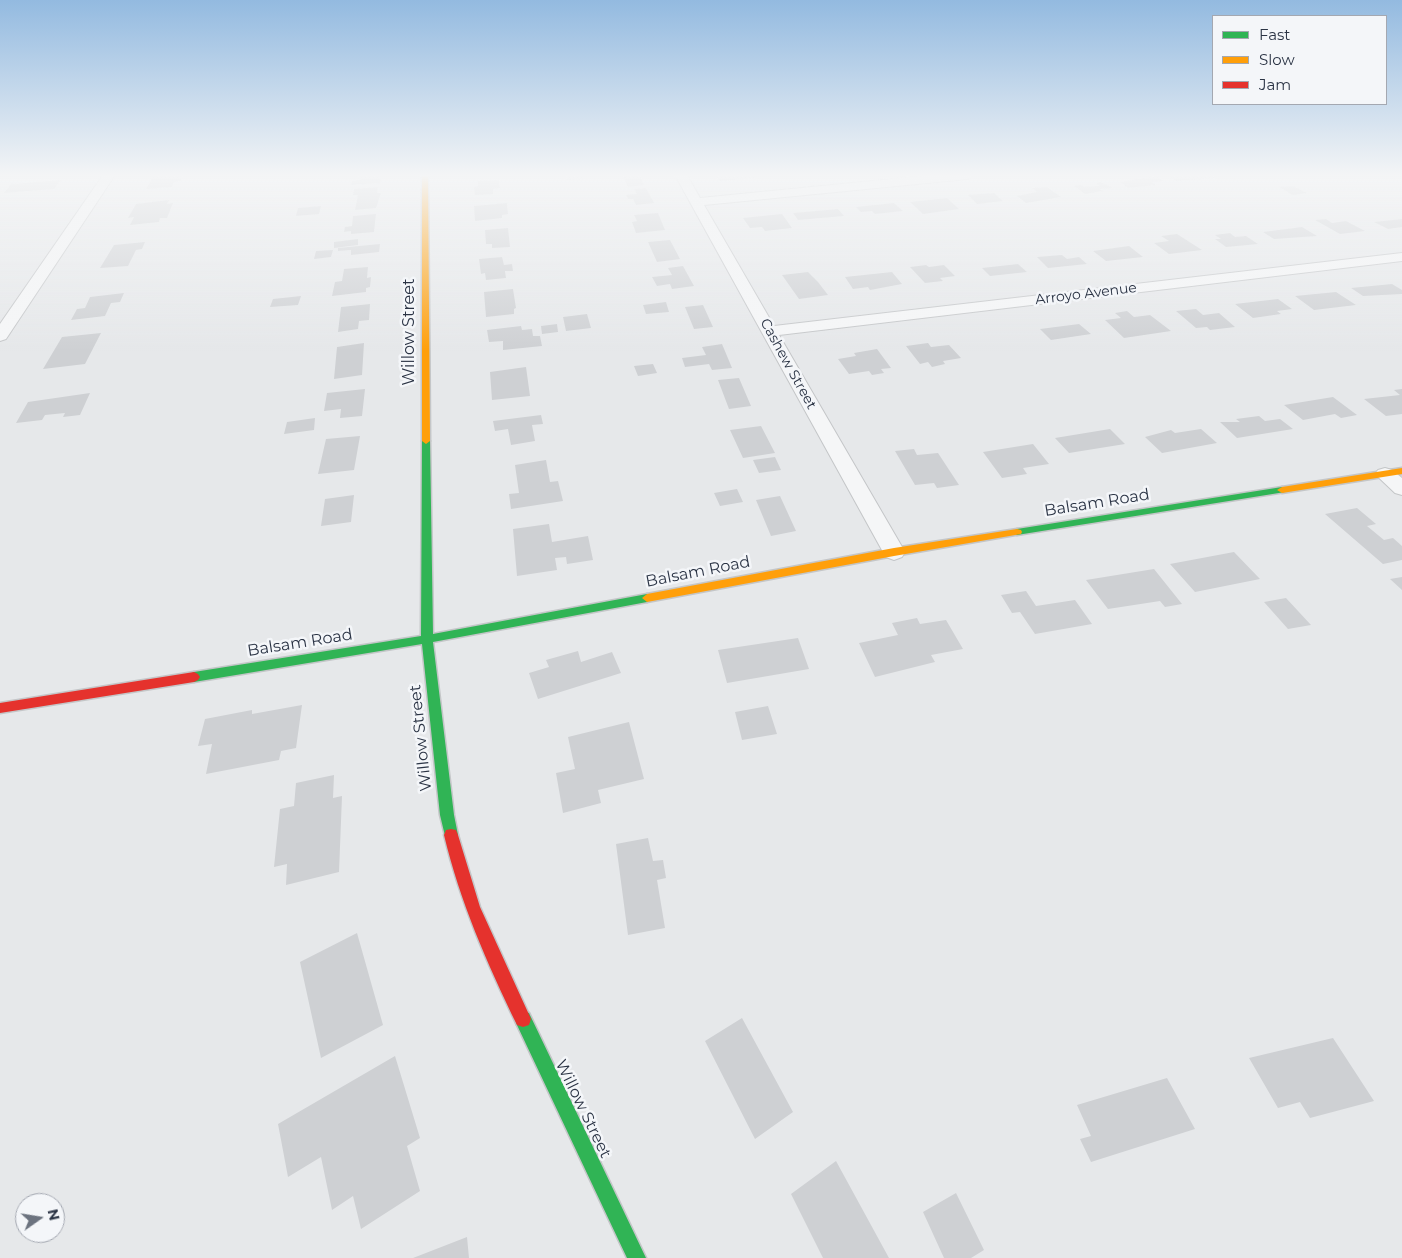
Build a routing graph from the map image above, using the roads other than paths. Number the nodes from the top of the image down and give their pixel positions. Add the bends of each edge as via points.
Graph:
1 (70, 234) edge
2 (425, 234) edge
3 (714, 234) edge
4 (1402, 257) edge
5 (770, 331) junction
6 (0, 336) edge
7 (1393, 472) edge
8 (1402, 488) edge
9 (894, 552) junction
10 (427, 639) junction
11 (0, 708) edge
12 (637, 1258) edge

1 - 6 street
2 - 10 street, Willow Street
3 - 5 street, Cashew Street
4 - 5 street, Arroyo Avenue
5 - 9 street, Cashew Street
7 - 8 street
7 - 9 street, Balsam Road
9 - 10 street, Balsam Road
10 - 11 street, Balsam Road
10 - 12 street, Willow Street via 439,761 459,870 478,926 503,982

